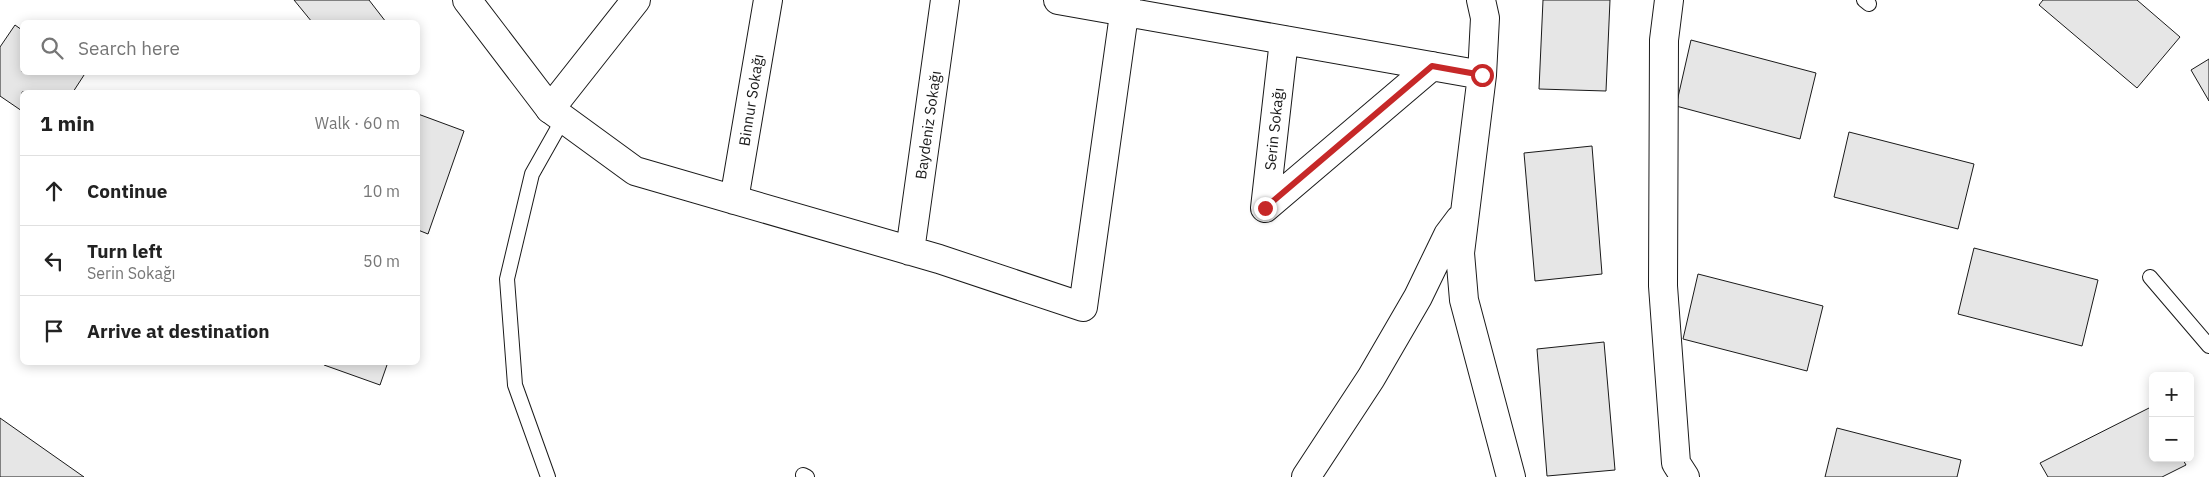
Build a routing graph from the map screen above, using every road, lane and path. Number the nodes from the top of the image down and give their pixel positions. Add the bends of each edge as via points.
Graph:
1 (467, 0) edge
2 (636, 0) edge
3 (768, 0) edge
4 (946, 0) edge
5 (1058, 0) edge
6 (1481, 0) edge
7 (1668, 0) edge
8 (1125, 6) edge
9 (1284, 40) junction
10 (1432, 66) junction
11 (1482, 75) junction
12 (556, 114) junction
13 (734, 200) junction
14 (1465, 212) junction
15 (910, 251) junction
16 (2150, 277) dead end
17 (2209, 346) edge
18 (548, 477) edge
19 (1306, 477) edge
20 (1511, 477) edge
21 (1685, 477) edge

1 - 12 street
2 - 12 street
3 - 13 street, Binnur Sokağı
4 - 15 street, Baydeniz Sokağı
5 - 8 street
6 - 11 street via 1485,18
7 - 21 street via 1664,40 1663,286 1676,463
8 - 9 street
8 - 15 street via 1084,307
9 - 10 street
9 - 10 street, Serin Sokağı via 1265,208
10 - 11 street
11 - 14 street
12 - 13 street via 635,170
12 - 18 lane via 532,174 507,279 515,385
13 - 15 street
14 - 19 street via 1448,235 1418,297 1371,378
14 - 20 street via 1460,253 1464,300
16 - 17 lane

